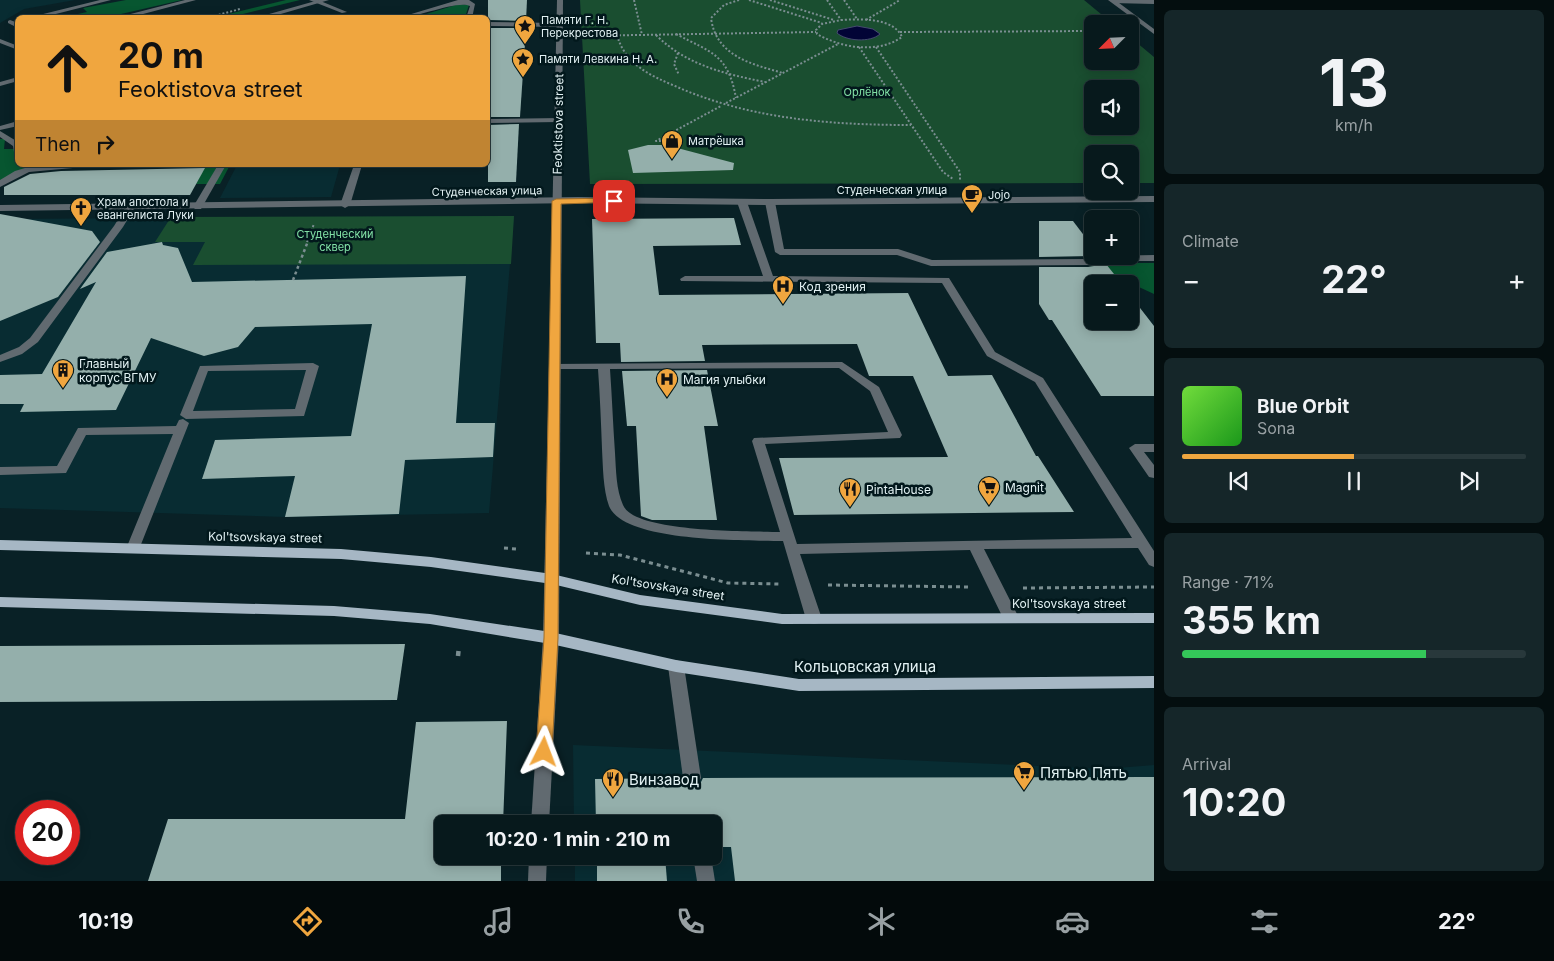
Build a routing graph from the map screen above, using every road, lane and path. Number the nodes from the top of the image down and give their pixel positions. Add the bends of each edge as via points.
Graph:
1 (108, 0) edge
2 (193, 0) edge
3 (326, 0) edge
4 (560, 0) edge
5 (634, 0) edge
6 (739, 0) edge
7 (749, 0) edge
8 (770, 0) edge
9 (827, 0) edge
10 (844, 0) edge
11 (900, 0) edge
12 (315, 1) edge
13 (1112, 1) edge
14 (1154, 2) edge
15 (344, 12) dead end
16 (43, 15) edge
17 (130, 15) edge
18 (268, 15) edge
19 (412, 15) edge
20 (470, 15) edge
21 (841, 20) junction
22 (858, 20) junction
23 (865, 20) junction
24 (835, 21) junction
25 (490, 24) edge
26 (822, 24) junction
27 (559, 25) junction
28 (1084, 31) edge
29 (816, 32) junction
30 (900, 32) junction
31 (1154, 32) edge
32 (655, 34) junction
33 (676, 34) junction
34 (714, 34) junction
35 (617, 35) junction
36 (642, 35) junction
37 (573, 36) dead end
38 (0, 41) edge
39 (8, 43) junction
40 (15, 44) edge
41 (838, 44) junction
42 (0, 45) edge
43 (858, 46) junction
44 (876, 46) junction
45 (678, 53) junction
46 (783, 73) junction
47 (731, 74) junction
48 (679, 75) dead end
49 (15, 80) edge
50 (766, 82) junction
51 (0, 84) edge
52 (736, 98) junction
53 (726, 103) dead end
54 (722, 106) dead end
55 (558, 120) junction
56 (490, 121) edge
57 (15, 124) edge
58 (911, 124) junction
59 (0, 128) edge
60 (0, 133) edge
61 (677, 141) dead end
62 (15, 144) edge
63 (15, 165) dead end
64 (42, 167) edge
65 (221, 167) edge
66 (357, 167) edge
67 (12, 175) junction
68 (0, 184) edge
69 (1154, 199) edge
70 (556, 201) junction
71 (742, 202) junction
72 (770, 202) junction
73 (345, 204) junction
74 (323, 205) junction
75 (198, 206) junction
76 (130, 207) junction
77 (0, 208) edge
78 (1154, 258) edge
79 (685, 279) dead end
80 (769, 279) junction
81 (294, 280) dead end
82 (0, 359) edge
83 (555, 366) junction
84 (604, 366) junction
85 (186, 415) junction
86 (180, 430) junction
87 (1154, 448) edge
88 (0, 471) edge
89 (1154, 474) edge
90 (789, 543) junction
91 (1141, 543) junction
92 (975, 544) junction
93 (0, 545) edge
94 (501, 548) dead end
95 (133, 549) junction
96 (516, 549) dead end
97 (586, 553) dead end
98 (1154, 562) edge
99 (552, 579) junction
100 (803, 584) junction
101 (1154, 586) edge
102 (996, 588) junction
103 (0, 602) edge
104 (1011, 618) junction
105 (1154, 618) edge
106 (814, 619) junction
107 (551, 638) junction
108 (676, 666) junction
109 (1154, 682) edge
110 (692, 778) dead end
111 (541, 815) edge
112 (538, 865) edge
113 (703, 865) edge
114 (537, 881) edge
115 (706, 881) edge

1 - 16 street
2 - 17 street
3 - 12 street
4 - 27 street, Feoktistova street
5 - 36 path
6 - 34 path via 724,6 711,18
7 - 26 path
8 - 24 path
9 - 21 path
10 - 22 path
11 - 23 path
12 - 15 street
12 - 18 street
13 - 14 street
13 - 31 street
19 - 20 street via 469,2 473,5
21 - 22 path
21 - 24 path
22 - 23 path
23 - 30 path
24 - 26 path
25 - 27 street
26 - 29 path
27 - 55 street, Feoktistova street
28 - 30 path
29 - 34 path
29 - 41 path
30 - 44 path via 900,40
32 - 33 path
32 - 36 path
32 - 45 path
33 - 34 path
33 - 47 path via 710,51 722,60
34 - 46 path via 727,51
35 - 36 path
35 - 37 path
35 - 58 path via 620,48 636,66 672,86 708,100 803,120 866,125
38 - 39 street
39 - 40 street
39 - 42 street
41 - 43 path
41 - 46 path
43 - 44 path
43 - 58 path
44 - 58 path via 960,172 959,183 943,172
45 - 47 path
45 - 48 path via 673,66
46 - 50 path
47 - 50 path
47 - 52 path
49 - 51 street
50 - 52 path
52 - 53 path
54 - 61 path via 656,141
55 - 56 street
55 - 70 street, Feoktistova street
57 - 59 street
60 - 62 street
63 - 67 street
64 - 67 street via 27,168
65 - 75 street
66 - 73 street
67 - 68 street
69 - 72 street, Студенческая улица
70 - 71 street, Студенческая улица
70 - 73 street, Студенческая улица
70 - 83 street, Feoktistova street
71 - 72 street, Студенческая улица
71 - 80 street
72 - 78 street via 780,252 898,252 931,263 1088,262 1109,258
73 - 74 street, Студенческая улица
74 - 75 street, Студенческая улица
74 - 81 path
75 - 76 street, Студенческая улица
76 - 77 street, Студенческая улица
76 - 82 street via 34,340 16,354
79 - 80 street
80 - 91 street via 945,280 991,354 1039,380
83 - 84 street
83 - 99 street, Feoktistova street
84 - 90 street via 610,474 616,506 624,517 642,525 689,533
84 - 90 street via 842,366 875,388 896,435 758,441
85 - 85 street via 204,368 314,366 300,413
85 - 86 street
86 - 88 street via 82,431 61,470
86 - 95 street
87 - 89 street via 1135,448
90 - 92 street
90 - 100 street
91 - 92 street
91 - 98 street
92 - 102 street
93 - 95 main road, Kol'tsovskaya street
94 - 96 path
95 - 99 main road, Kol'tsovskaya street via 340,554 431,562
97 - 100 path via 620,555 728,583
99 - 106 main road, Kol'tsovskaya street via 640,600 782,619
99 - 107 street, Feoktistova street
100 - 102 path
100 - 106 street
101 - 102 path
102 - 104 street
103 - 107 main road via 334,612 430,619
104 - 105 main road, Kol'tsovskaya street
104 - 106 main road, Kol'tsovskaya street
107 - 108 main road, Кольцовская улица
107 - 111 street, Feoktistova street
108 - 109 main road, Кольцовская улица via 799,685
108 - 110 street
112 - 114 street
113 - 115 street

